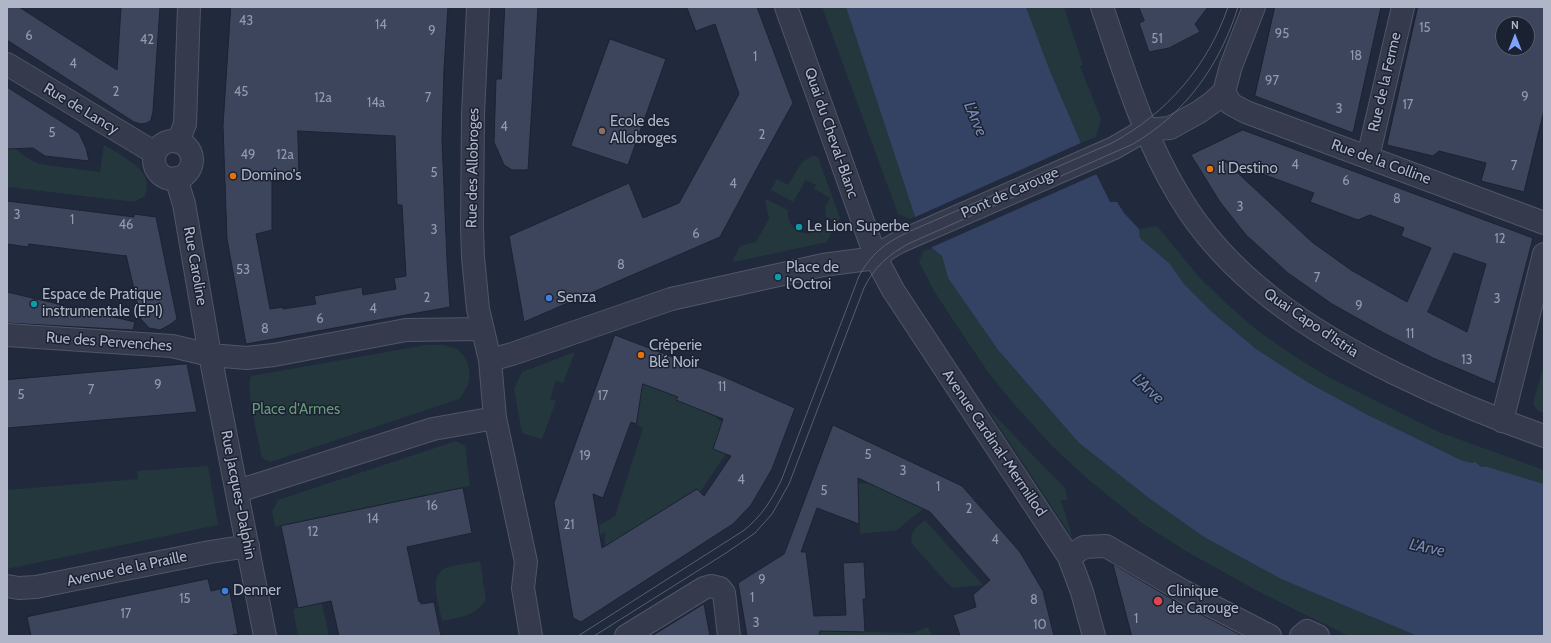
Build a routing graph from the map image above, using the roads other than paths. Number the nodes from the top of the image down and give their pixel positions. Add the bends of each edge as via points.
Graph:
1 (189, 7) edge
2 (478, 7) edge
3 (786, 7) edge
4 (1102, 7) edge
5 (1254, 7) edge
6 (1403, 7) edge
7 (8, 66) edge
8 (1224, 92) junction
9 (1145, 130) junction
10 (178, 142) junction
11 (156, 154) junction
12 (1368, 157) junction
13 (176, 178) junction
14 (1544, 223) edge
15 (1544, 254) edge
16 (876, 258) junction
17 (482, 329) junction
18 (7, 335) edge
19 (210, 355) junction
20 (490, 360) junction
21 (495, 418) junction
22 (1502, 421) junction
23 (1544, 436) edge
24 (238, 491) junction
25 (248, 546) junction
26 (1069, 556) junction
27 (7, 586) edge
28 (265, 636) edge
29 (531, 636) edge
30 (626, 636) edge
31 (729, 636) edge
32 (1094, 636) edge
33 (1270, 636) edge
34 (1301, 636) edge
35 (1318, 636) edge

1 - 10 street via 184,124
2 - 17 street, Rue des Allobroges via 473,115 472,226 478,309
3 - 16 street, Quai du Cheval-Blanc
4 - 9 street, Quai Capo d'Istria
5 - 8 street via 1231,66
6 - 12 street, Rue de la Ferme
7 - 11 street, Rue de Lancy
8 - 9 street via 1204,108 1170,128
8 - 12 street, Rue de la Colline via 1231,104 1246,112
9 - 16 street, Pont de Carouge via 1114,148 908,238
9 - 22 street, Quai Capo d'Istria via 1178,195 1202,230 1223,254 1274,302 1331,340 1369,361 1432,392
10 - 11 street via 165,143 159,147
10 - 13 street via 190,150 192,157 188,171
11 - 13 street via 156,168 168,178
12 - 14 street, Rue de la Colline
13 - 19 street, Rue Caroline via 184,204
15 - 22 street
16 - 20 street via 823,265 671,299
16 - 26 street, Avenue Cardinal-Mermillod via 893,290
17 - 19 street via 406,330 247,358
17 - 20 street
18 - 19 street, Rue des Pervenches via 172,346
19 - 24 street, Rue Jacques-Dalphin
20 - 21 street
21 - 24 street via 433,428
21 - 29 street via 526,562 523,588
22 - 23 street, Quai Capo d'Istria
24 - 25 street, Rue Jacques-Dalphin
25 - 27 street, Avenue de la Praille via 36,587
25 - 28 street, Rue Jacques-Dalphin
26 - 32 street, Avenue Cardinal-Mermillod
26 - 33 street via 1084,547 1106,546 1183,591
30 - 31 street via 711,586 720,588 724,593
34 - 35 street via 1307,631

